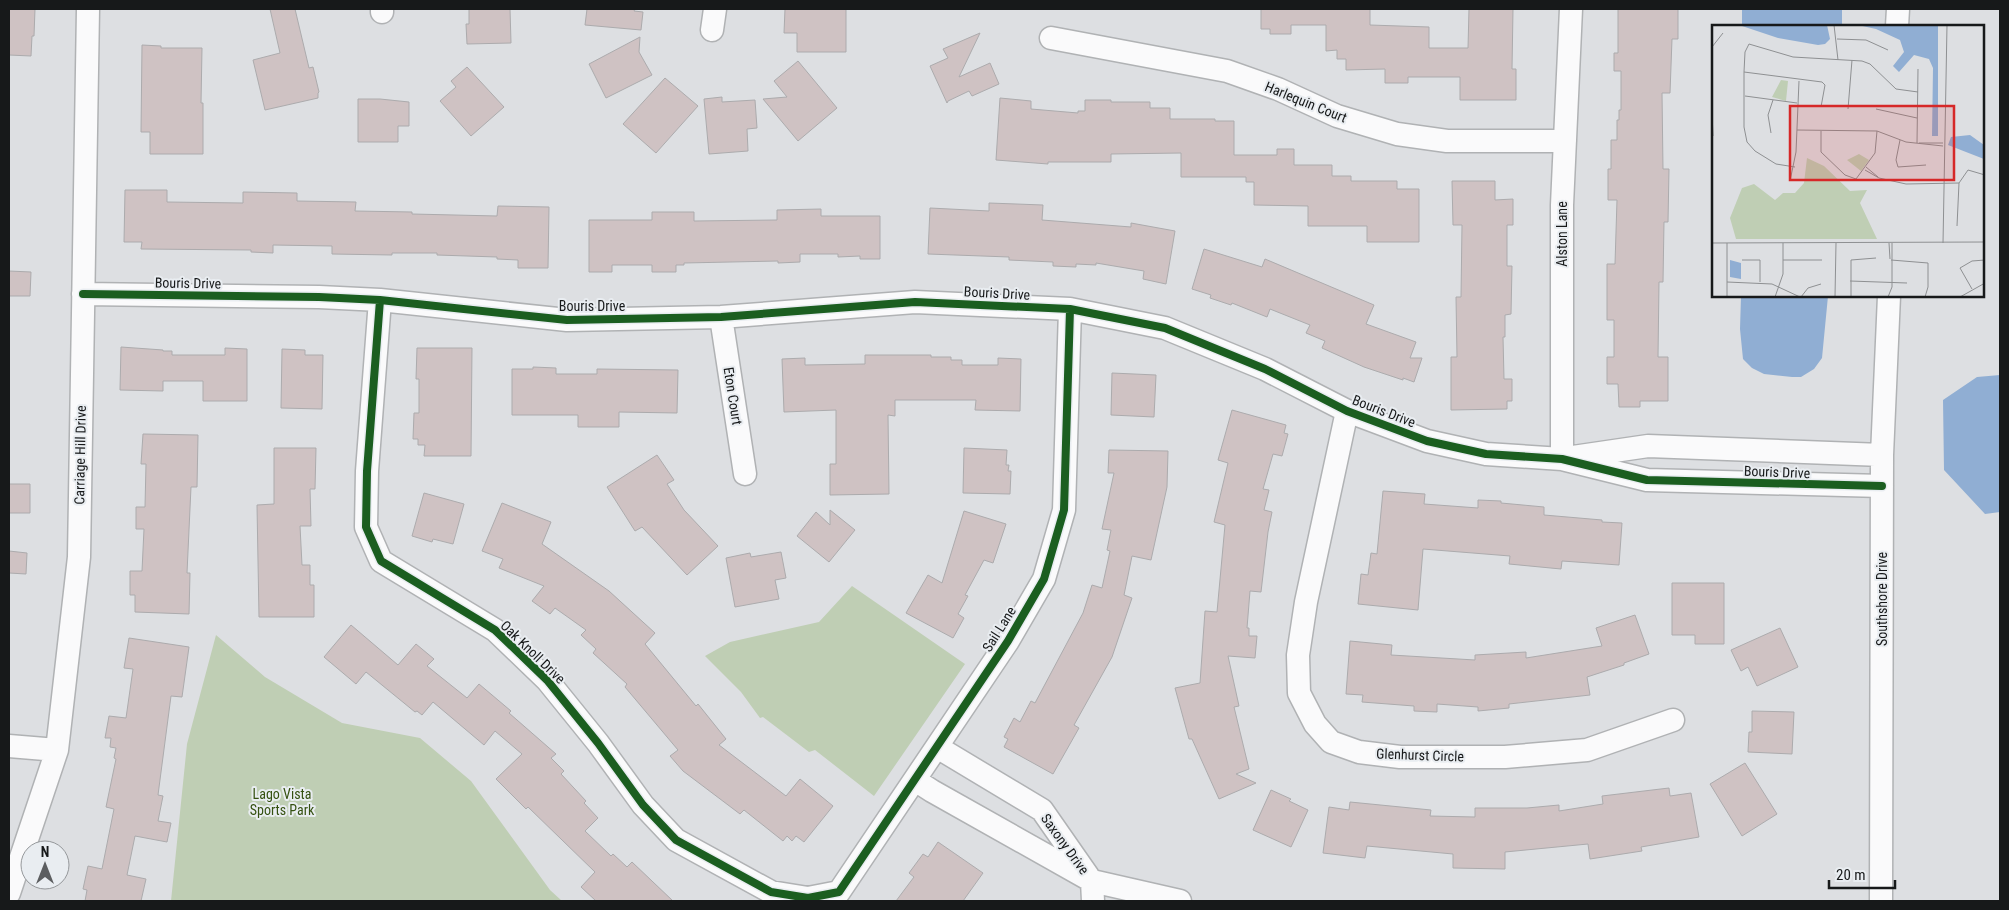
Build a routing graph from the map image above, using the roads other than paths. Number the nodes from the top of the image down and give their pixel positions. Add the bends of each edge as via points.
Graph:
1 (88, 9) edge
2 (1571, 9) edge
3 (1898, 9) edge
4 (1897, 25) edge
5 (1051, 38) dead end
6 (1565, 141) junction
7 (83, 294) junction
8 (1889, 298) edge
9 (380, 300) junction
10 (1070, 310) junction
11 (720, 317) junction
12 (1347, 411) junction
13 (1680, 448) junction
14 (1882, 455) junction
15 (1562, 459) junction
16 (745, 474) dead end
17 (1679, 481) junction
18 (1882, 486) junction
19 (1672, 720) dead end
20 (9, 746) edge
21 (937, 747) junction
22 (57, 750) junction
23 (915, 780) junction
24 (1011, 792) junction
25 (991, 824) junction
26 (1092, 891) edge
27 (9, 893) edge
28 (808, 898) joint
29 (1180, 901) edge
30 (1882, 901) edge

1 - 7 street, Carriage Hill Drive
2 - 6 street, Alston Lane
3 - 4 street
5 - 6 street, Harlequin Court via 1227,71 1278,89 1337,116 1397,134 1447,141
6 - 15 street, Alston Lane
7 - 9 street, Bouris Drive
7 - 22 street, Carriage Hill Drive via 78,557
8 - 14 street, Southshore Drive
9 - 11 street, Bouris Drive via 567,320
9 - 28 street, Oak Knoll Drive via 366,527 381,561 495,630 547,680 643,805 676,840 771,892
10 - 11 street, Bouris Drive via 916,302
10 - 12 street, Bouris Drive via 1165,328 1266,369
10 - 21 street, Sail Lane via 1064,510 1044,579 1008,641
11 - 16 street, Eton Court
12 - 15 street, Bouris Drive via 1427,442 1486,454
12 - 19 street, Glenhurst Circle via 1306,602 1298,655 1299,693 1315,724 1331,742 1359,752 1400,757 1505,757 1587,750
13 - 14 street, Bouris Drive
13 - 15 street, Bouris Drive via 1648,446
13 - 17 street
14 - 18 street, Southshore Drive
15 - 17 street, Bouris Drive via 1647,480
17 - 18 street, Bouris Drive
18 - 30 street, Southshore Drive
20 - 22 street
21 - 23 street, Sail Lane
21 - 24 street, Saxony Drive
22 - 27 street, Carriage Hill Drive
23 - 25 street, Saxony Drive
23 - 28 street, Sail Lane via 839,892
24 - 25 street
24 - 26 street, Saxony Drive via 1042,810
25 - 26 street, Saxony Drive
26 - 29 street, Saxony Drive

